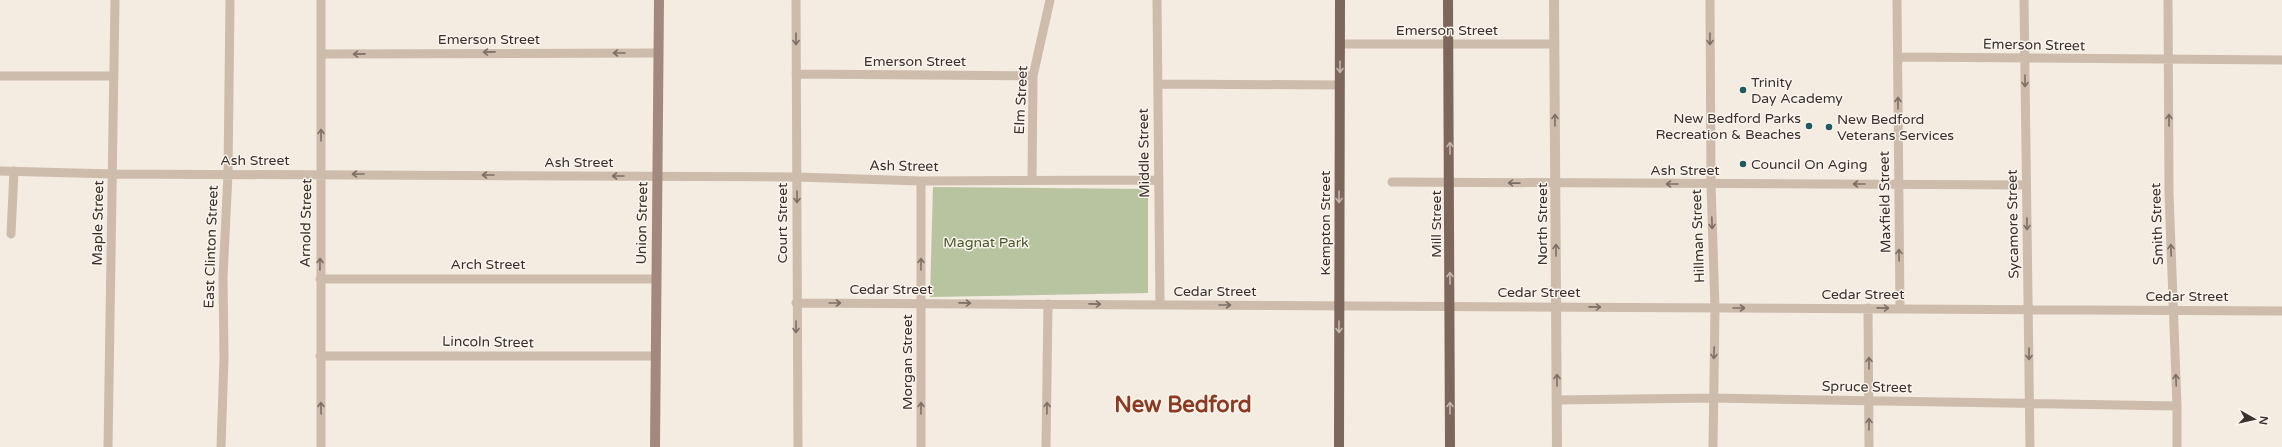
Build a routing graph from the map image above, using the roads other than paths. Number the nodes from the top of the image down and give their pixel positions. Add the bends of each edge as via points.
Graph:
1 (115, 0) edge
2 (230, 0) edge
3 (321, 0) edge
4 (659, 0) edge
5 (796, 0) edge
6 (1050, 0) edge
7 (1157, 0) edge
8 (1340, 0) edge
9 (1448, 0) edge
10 (1554, 0) edge
11 (1710, 0) edge
12 (1897, 0) edge
13 (2024, 0) edge
14 (2168, 0) edge
15 (1340, 44) junction
16 (1449, 44) junction
17 (1554, 44) junction
18 (658, 53) junction
19 (321, 54) junction
20 (1898, 57) junction
21 (2025, 58) junction
22 (2282, 60) edge
23 (2168, 61) junction
24 (796, 74) junction
25 (0, 76) edge
26 (114, 76) junction
27 (1033, 76) junction
28 (1158, 84) junction
29 (1340, 85) junction
30 (0, 171) edge
31 (14, 171) junction
32 (112, 174) junction
33 (228, 174) junction
34 (321, 174) junction
35 (657, 176) junction
36 (797, 177) junction
37 (1032, 180) junction
38 (1159, 180) junction
39 (921, 181) junction
40 (1392, 182) dead end
41 (1450, 182) junction
42 (1555, 184) junction
43 (1710, 184) junction
44 (1898, 184) junction
45 (2026, 185) junction
46 (11, 234) dead end
47 (320, 279) junction
48 (656, 279) junction
49 (921, 302) junction
50 (796, 303) junction
51 (1048, 304) junction
52 (1160, 305) junction
53 (1339, 305) junction
54 (1450, 306) junction
55 (1556, 306) junction
56 (1715, 308) junction
57 (1868, 308) junction
58 (1900, 308) junction
59 (2029, 308) junction
60 (2174, 311) junction
61 (2282, 311) edge
62 (320, 356) junction
63 (655, 356) junction
64 (1712, 398) junction
65 (1557, 400) junction
66 (1869, 402) junction
67 (2028, 404) junction
68 (2177, 406) junction
69 (108, 447) edge
70 (221, 447) edge
71 (321, 447) edge
72 (654, 447) edge
73 (798, 447) edge
74 (921, 447) edge
75 (1046, 447) edge
76 (1338, 447) edge
77 (1450, 447) edge
78 (1557, 447) edge
79 (1713, 447) edge
80 (1869, 447) edge
81 (2030, 447) edge
82 (2177, 447) edge

1 - 26 street, Maple Street
2 - 33 street, East Clinton Street
3 - 19 street, Arnold Street
4 - 18 main road, Union Street
5 -> 24 street, Court Street
6 - 27 street, Elm Street
7 - 28 street, Middle Street
8 - 15 main road, Kempton Street
9 - 16 main road, Mill Street
10 - 17 street, North Street
11 -> 43 street, Hillman Street
12 - 20 street, Maxfield Street
13 - 21 street, Sycamore Street
14 - 23 street, Smith Street
15 - 16 street, Emerson Street
15 -> 29 main road, Kempton Street
16 - 17 street, Emerson Street
41 -> 16 main road, Mill Street
42 -> 17 street, North Street
18 -> 19 street, Emerson Street
18 - 35 main road, Union Street
34 -> 19 street, Arnold Street
20 - 21 street, Emerson Street
44 -> 20 street, Maxfield Street
21 - 23 street, Emerson Street
21 -> 45 street, Sycamore Street
22 - 23 street, Emerson Street
60 -> 23 street, Smith Street via 2169,193
24 - 27 street, Emerson Street
24 - 36 street, Court Street
25 - 26 street
26 - 32 street, Maple Street
27 - 37 street, Elm Street
28 - 29 street
28 - 38 street, Middle Street
29 -> 53 main road, Kempton Street
30 - 31 street, Ash Street
31 - 32 street, Ash Street
31 - 46 street
32 - 33 street, Ash Street
32 - 69 street, Maple Street
33 - 34 street, Ash Street
33 - 70 street, East Clinton Street via 223,277
35 -> 34 street, Ash Street
47 -> 34 street, Arnold Street
35 - 36 street, Ash Street
35 - 48 main road, Union Street
36 - 39 street, Ash Street
36 -> 50 street, Court Street
37 - 38 street, Ash Street
37 - 39 street, Ash Street
38 - 52 street, Middle Street
49 -> 39 street, Morgan Street
40 - 41 street, Ash Street
42 -> 41 street, Ash Street
54 -> 41 main road, Mill Street
43 -> 42 street, Ash Street
55 -> 42 street, North Street
44 -> 43 street, Ash Street
43 -> 56 street, Hillman Street
44 - 45 street, Ash Street
58 -> 44 street, Maxfield Street
45 -> 59 street, Sycamore Street
47 - 48 street, Arch Street
47 - 62 street, Arnold Street
48 - 63 main road, Union Street
50 -> 49 street, Cedar Street
49 -> 51 street, Cedar Street
74 -> 49 street, Morgan Street
50 -> 73 street, Court Street
51 -> 52 street, Cedar Street
75 -> 51 street
52 -> 53 street, Cedar Street
53 - 54 street, Cedar Street
53 -> 76 main road, Kempton Street
54 - 55 street, Cedar Street
77 -> 54 main road, Mill Street
55 -> 56 street, Cedar Street
65 -> 55 street, North Street
56 -> 57 street, Cedar Street
56 -> 64 street, Hillman Street
57 -> 58 street, Cedar Street
66 -> 57 street
58 - 59 street, Cedar Street
59 - 60 street, Cedar Street
59 -> 67 street, Sycamore Street
60 - 61 street, Cedar Street
68 -> 60 street, Smith Street
62 - 63 street, Lincoln Street
71 -> 62 street, Arnold Street
63 - 72 main road, Union Street
64 - 65 street, Spruce Street
64 - 66 street, Spruce Street
64 - 79 street, Hillman Street
65 - 78 street, North Street
66 - 67 street, Spruce Street
80 -> 66 street
67 - 68 street, Spruce Street
67 - 81 street, Sycamore Street
68 - 82 street, Smith Street

